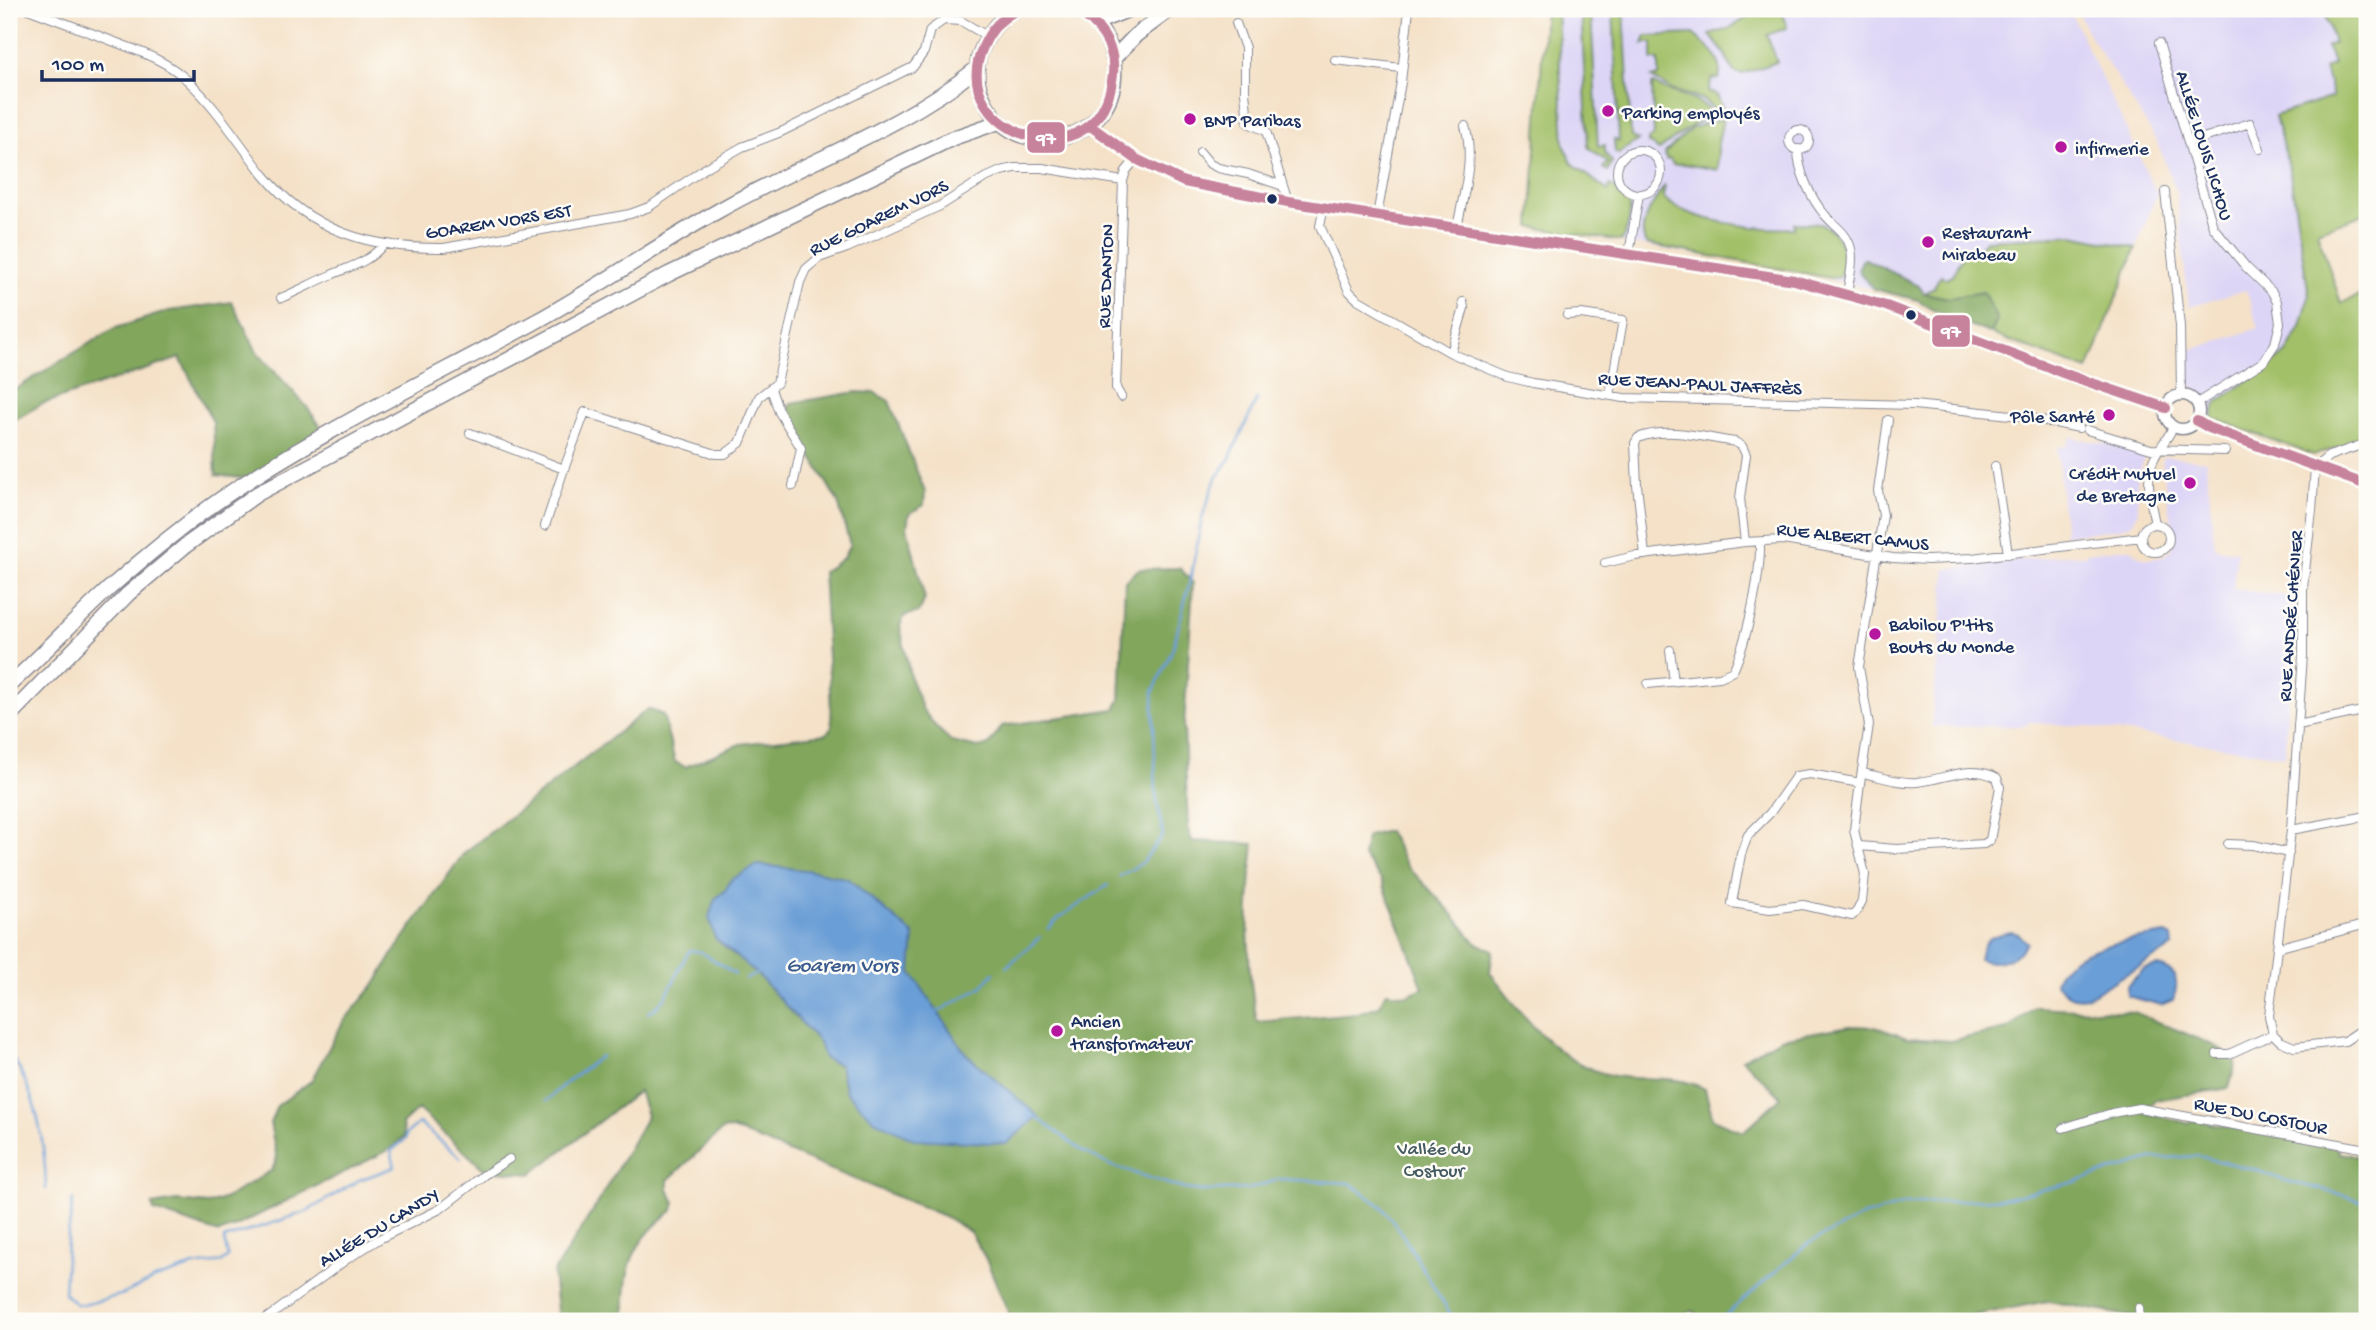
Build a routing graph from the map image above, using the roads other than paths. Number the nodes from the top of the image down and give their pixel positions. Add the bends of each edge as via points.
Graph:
1 (27, 9) edge
2 (1016, 9) edge
3 (1074, 9) edge
4 (1130, 9) edge
5 (1171, 9) edge
6 (1409, 9) edge
7 (1095, 23) junction
8 (1236, 23) dead end
9 (987, 36) junction
10 (2159, 43) dead end
11 (1114, 58) junction
12 (1335, 60) dead end
13 (1401, 68) junction
14 (976, 69) junction
15 (999, 122) junction
16 (1089, 125) junction
17 (1465, 126) dead end
18 (2188, 143) junction
19 (1798, 149) dead end
20 (2260, 149) dead end
21 (1200, 152) dead end
22 (1136, 159) junction
23 (1123, 181) junction
24 (1283, 186) junction
25 (2165, 192) dead end
26 (1639, 194) junction
27 (1288, 202) junction
28 (1324, 207) junction
29 (1377, 216) junction
30 (1457, 228) junction
31 (383, 245) junction
32 (1629, 254) junction
33 (1847, 293) junction
34 (281, 298) dead end
35 (1463, 302) dead end
36 (1567, 315) dead end
37 (1451, 353) junction
38 (771, 389) junction
39 (2181, 394) junction
40 (1610, 395) junction
41 (1121, 397) dead end
42 (2197, 403) junction
43 (2166, 408) junction
44 (1888, 420) dead end
45 (2197, 421) junction
46 (2174, 426) junction
47 (470, 433) dead end
48 (2367, 443) edge
49 (2160, 449) junction
50 (2225, 451) dead end
51 (1995, 466) dead end
52 (2315, 467) junction
53 (564, 469) junction
54 (2367, 485) edge
55 (793, 486) dead end
56 (2155, 524) junction
57 (545, 526) dead end
58 (2141, 537) junction
59 (1745, 542) junction
60 (1760, 542) junction
61 (2008, 554) junction
62 (1645, 555) junction
63 (1877, 555) junction
64 (1605, 563) dead end
65 (1670, 650) dead end
66 (69, 654) junction
67 (1674, 681) junction
68 (1648, 684) dead end
69 (9, 688) edge
70 (2367, 710) edge
71 (9, 716) edge
72 (9, 724) edge
73 (2298, 725) junction
74 (1861, 778) junction
75 (2367, 816) edge
76 (2291, 830) junction
77 (2228, 844) dead end
78 (1859, 846) junction
79 (2289, 853) junction
80 (2367, 924) edge
81 (2277, 948) junction
82 (2367, 1026) edge
83 (2273, 1034) junction
84 (2217, 1054) dead end
85 (2063, 1128) dead end
86 (2367, 1149) edge
87 (509, 1159) dead end
88 (2139, 1308) dead end
89 (263, 1321) edge
90 (2140, 1321) edge

1 - 31 street, GOAREM VORS EST via 156,58 187,79 286,200 328,227
2 - 9 highway
3 - 7 highway
4 - 7 highway
5 - 11 highway
6 - 13 street
7 - 11 highway
8 - 24 street via 1245,48 1248,123 1266,131
9 - 14 highway
9 - 31 street, GOAREM VORS EST via 961,22 944,20 930,30 924,52 913,67 742,147 631,214 444,248
10 - 18 street, ALLÉE LOUIS LICHOU
11 - 16 highway via 1111,95
12 - 13 street
13 - 29 street
14 - 15 highway via 980,92
14 - 69 highway via 914,113 719,210 539,320 250,479 112,586
15 - 16 highway via 1015,134 1054,141
15 - 66 highway via 953,138 669,274 257,494 147,578
16 - 22 main road
17 - 30 street via 1470,143
18 - 20 street via 2250,122
18 - 42 street, ALLÉE LOUIS LICHOU via 2213,227 2272,292 2280,323 2275,344 2263,362
19 - 33 street via 1810,193 1826,217 1842,230 1851,248
21 - 24 street via 1218,168
22 - 23 street, RUE DANTON
22 - 27 main road via 1184,182
23 - 38 street, RUE GOAREM VORS via 1014,168 819,258 806,268 800,282 781,369
23 - 41 street, RUE DANTON via 1116,388
24 - 27 street
25 - 39 street via 2180,326
26 - 26 street via 1657,185 1661,170 1654,156 1638,150 1621,159 1616,173 1621,186
26 - 32 street
27 - 28 main road
28 - 29 main road
28 - 37 street, RUE JEAN-PAUL JAFFRÈS via 1320,226 1349,291
29 - 30 main road
30 - 32 main road
31 - 34 street via 359,265
32 - 33 main road
33 - 43 main road
35 - 37 street
36 - 40 street via 1623,320
37 - 40 street, RUE JEAN-PAUL JAFFRÈS via 1508,377
38 - 53 street, RUE GOAREM VORS via 759,397 740,443 725,454 585,412
38 - 55 street via 779,412 802,447
39 - 42 main road
39 - 43 main road via 2169,400
40 - 49 street, RUE JEAN-PAUL JAFFRÈS via 1914,405 2021,416
42 - 45 main road
43 - 46 main road via 2167,420
44 - 63 street via 1878,491 1883,515
45 - 46 main road via 2184,429
45 - 52 main road
46 - 49 street
47 - 53 street
48 - 52 street via 2329,456
49 - 50 street, RUE JEAN-PAUL JAFFRÈS
49 - 56 street via 2149,486
51 - 61 street
52 - 54 main road
52 - 73 street, RUE ANDRÉ CHÉNIER via 2303,588
53 - 57 street, RUE GOAREM VORS
56 - 58 street via 2145,528
56 - 58 street via 2168,532 2165,548 2151,551
58 - 61 street, RUE ALBERT CAMUS
59 - 60 street, RUE ALBERT CAMUS
59 - 62 street, RUE ALBERT CAMUS
59 - 62 street via 1740,498 1746,455 1742,446 1672,433 1643,436 1635,443
60 - 63 street, RUE ALBERT CAMUS via 1783,540
60 - 67 street via 1750,614 1733,671 1720,677
61 - 63 street, RUE ALBERT CAMUS via 1928,560
62 - 64 street, RUE ALBERT CAMUS
63 - 74 street via 1859,667 1869,725
65 - 67 street
66 - 71 highway
66 - 72 highway
67 - 68 street
70 - 73 street, RUE ANDRÉ CHÉNIER
73 - 76 street, RUE ANDRÉ CHÉNIER
74 - 78 street via 1854,830
74 - 78 street via 1915,783 1957,772 1990,774 2000,787 1990,840 1984,844 1896,849
74 - 78 street via 1797,776 1748,835 1732,903 1770,909 1803,905 1852,916 1861,901 1865,874
75 - 76 street
76 - 79 street, RUE ANDRÉ CHÉNIER
77 - 79 street
79 - 81 street, RUE ANDRÉ CHÉNIER
80 - 81 street
81 - 83 street, RUE ANDRÉ CHÉNIER via 2269,1016
82 - 83 street via 2345,1041 2294,1048
83 - 84 street via 2229,1054
85 - 86 street, RUE DU COSTOUR via 2129,1109 2149,1109
87 - 89 street, ALLÉE DU CANDY via 440,1209 347,1259
88 - 90 street

